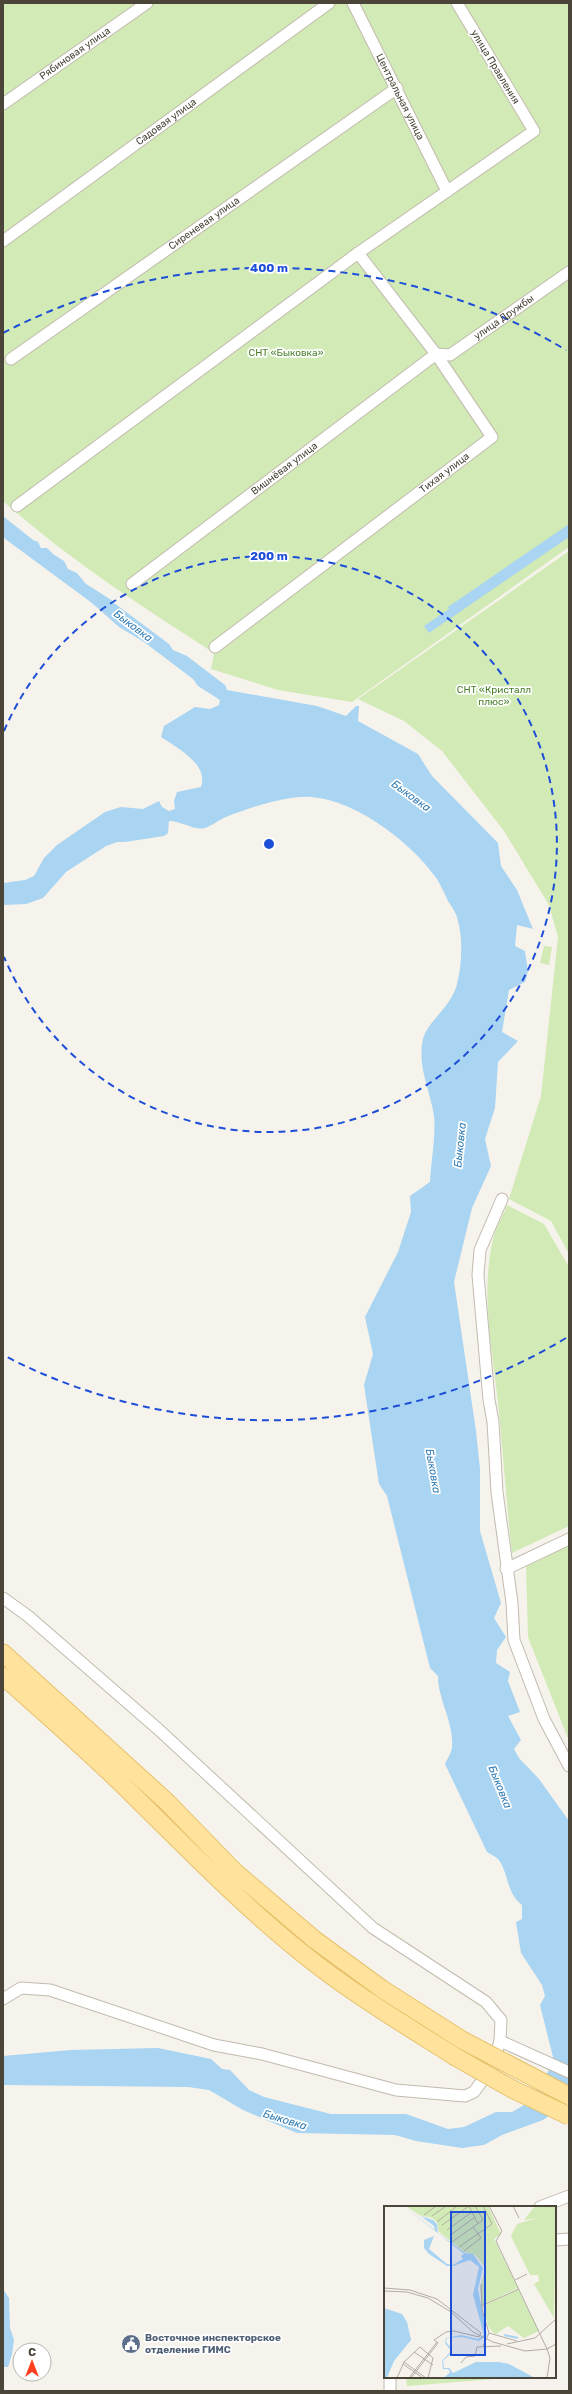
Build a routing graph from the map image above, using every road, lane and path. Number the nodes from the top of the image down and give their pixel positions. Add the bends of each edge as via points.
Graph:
1 (147, 3) edge
2 (330, 3) edge
3 (353, 3) edge
4 (457, 3) edge
5 (397, 88) junction
6 (3, 104) edge
7 (447, 191) junction
8 (3, 241) edge
9 (358, 253) junction
10 (569, 272) edge
11 (436, 354) junction
12 (11, 360) dead end
13 (17, 506) dead end
14 (132, 584) dead end
15 (215, 647) dead end
16 (502, 1200) dead end
17 (569, 1539) edge
18 (506, 1569) junction
19 (3, 1598) edge
20 (3, 1653) edge
21 (3, 1676) edge
22 (569, 1766) edge
23 (3, 1999) edge
24 (500, 2041) junction
25 (569, 2072) edge
26 (569, 2096) edge
27 (569, 2116) edge
28 (569, 2196) edge
29 (543, 2206) edge
30 (569, 2239) edge
31 (556, 2240) edge
32 (390, 2378) edge
33 (390, 2391) edge

1 - 6 street, Рябиновая улица
2 - 8 street, Садовая улица
3 - 5 street, Центральная улица
4 - 7 street, улица Правления via 534,131
5 - 7 street, Центральная улица
5 - 12 street, Сиреневая улица
7 - 9 street
9 - 11 street, Тихая улица
9 - 13 street
10 - 11 street, улица Дружбы via 450,355
11 - 14 street, Вишнёвая улица
11 - 15 street, Тихая улица via 492,437
16 - 18 street via 480,1250 478,1275
17 - 18 street
18 - 22 street via 512,1604 514,1640 544,1719
19 - 24 street via 28,1616 158,1729 373,1928 486,2002 501,2020
20 - 26 main road, bridge via 112,1749 235,1872 315,1940 382,1989 462,2040
21 - 27 main road, bridge via 132,1793 222,1884 302,1953 366,2000 454,2056 514,2090
23 - 24 street via 21,1988 50,1990 214,2045 262,2054 396,2090 438,2094 464,2096 474,2092 492,2067
24 - 25 street
28 - 29 street
30 - 31 street
32 - 33 street

